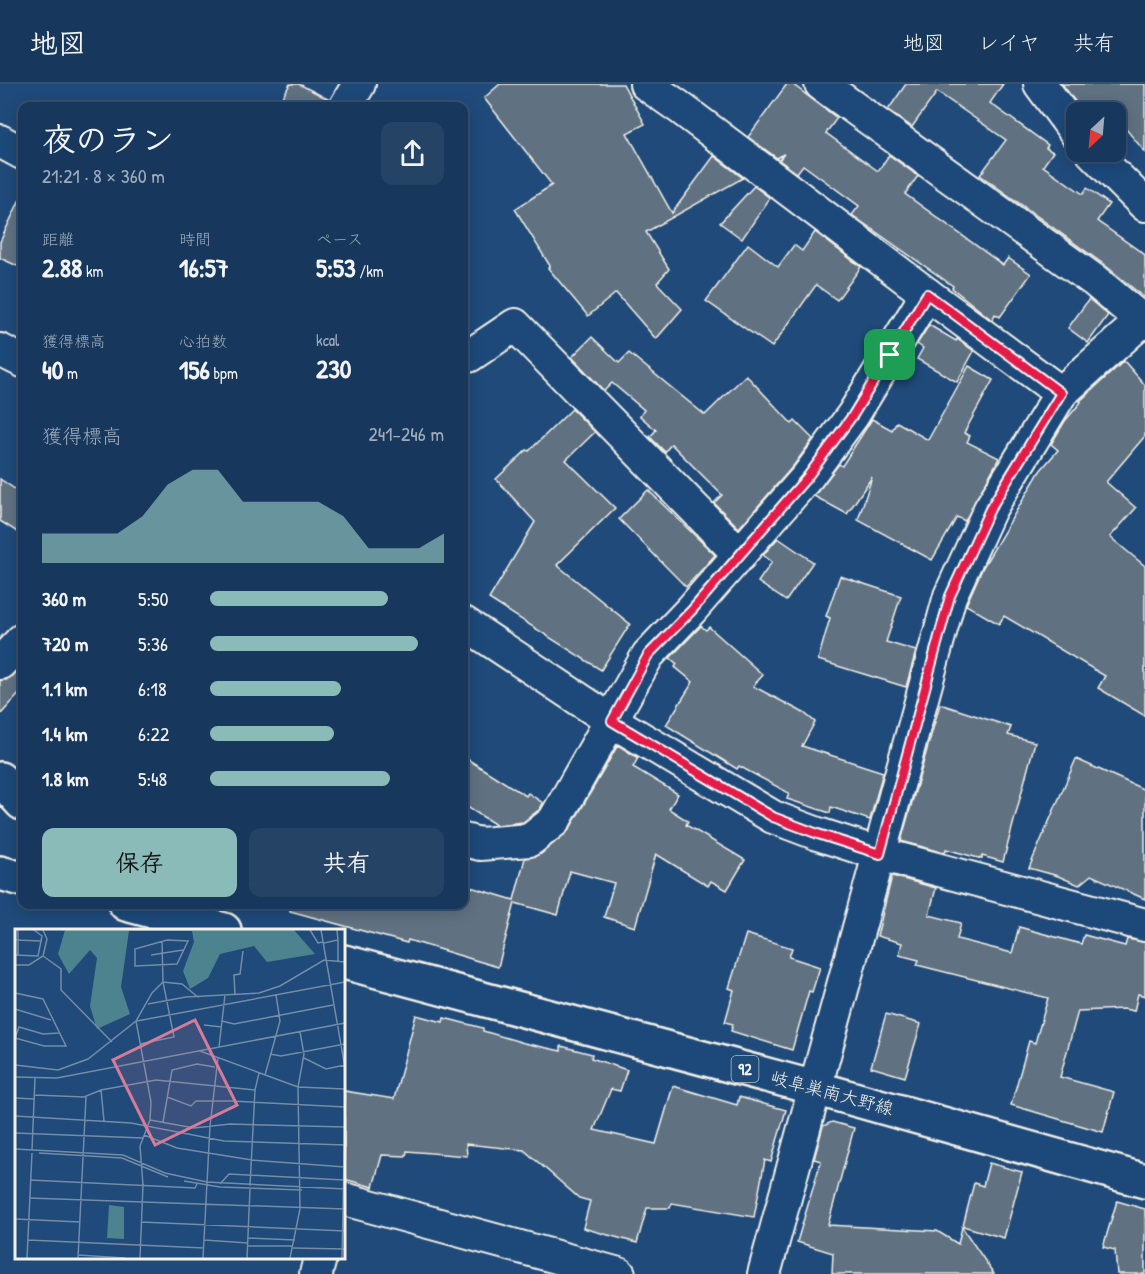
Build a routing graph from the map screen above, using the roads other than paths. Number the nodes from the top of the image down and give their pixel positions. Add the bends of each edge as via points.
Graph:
1 (359, 84) edge
2 (646, 84) edge
3 (821, 84) edge
4 (1040, 84) edge
5 (348, 102) edge
6 (1066, 119) edge
7 (0, 141) edge
8 (18, 151) edge
9 (1102, 162) edge
10 (1145, 205) edge
11 (927, 294) junction
12 (1144, 321) edge
13 (0, 350) edge
14 (468, 356) edge
15 (18, 359) edge
16 (1061, 393) junction
17 (740, 555) junction
18 (468, 626) edge
19 (18, 644) edge
20 (0, 663) edge
21 (612, 721) junction
22 (0, 778) edge
23 (18, 798) edge
24 (468, 841) edge
25 (880, 854) junction
26 (0, 873) edge
27 (18, 878) edge
28 (145, 909) edge
29 (1145, 925) edge
30 (220, 929) edge
31 (345, 962) edge
32 (814, 1088) junction
33 (1145, 1181) edge
34 (345, 1199) edge
35 (320, 1259) edge
36 (316, 1274) edge
37 (619, 1274) edge
38 (764, 1274) edge

1 - 5 street
2 - 11 street
3 - 12 street via 1095,281
4 - 6 street
7 - 8 street
9 - 10 street
11 - 16 street
11 - 17 street via 853,415 808,476
12 - 16 street
13 - 15 street
14 - 17 street via 515,325
16 - 25 street via 990,509 950,596
17 - 21 street via 648,655
18 - 21 street
19 - 20 street
21 - 24 street via 554,821 530,840 480,844
21 - 25 street via 773,817
22 - 23 main road
25 - 29 street
25 - 32 street
26 - 27 main road
28 - 30 main road
31 - 32 main road, 岐阜巣南大野線 / 92
32 - 33 main road, 岐阜巣南大野線 / 92
32 - 38 street
34 - 37 street
35 - 36 street

